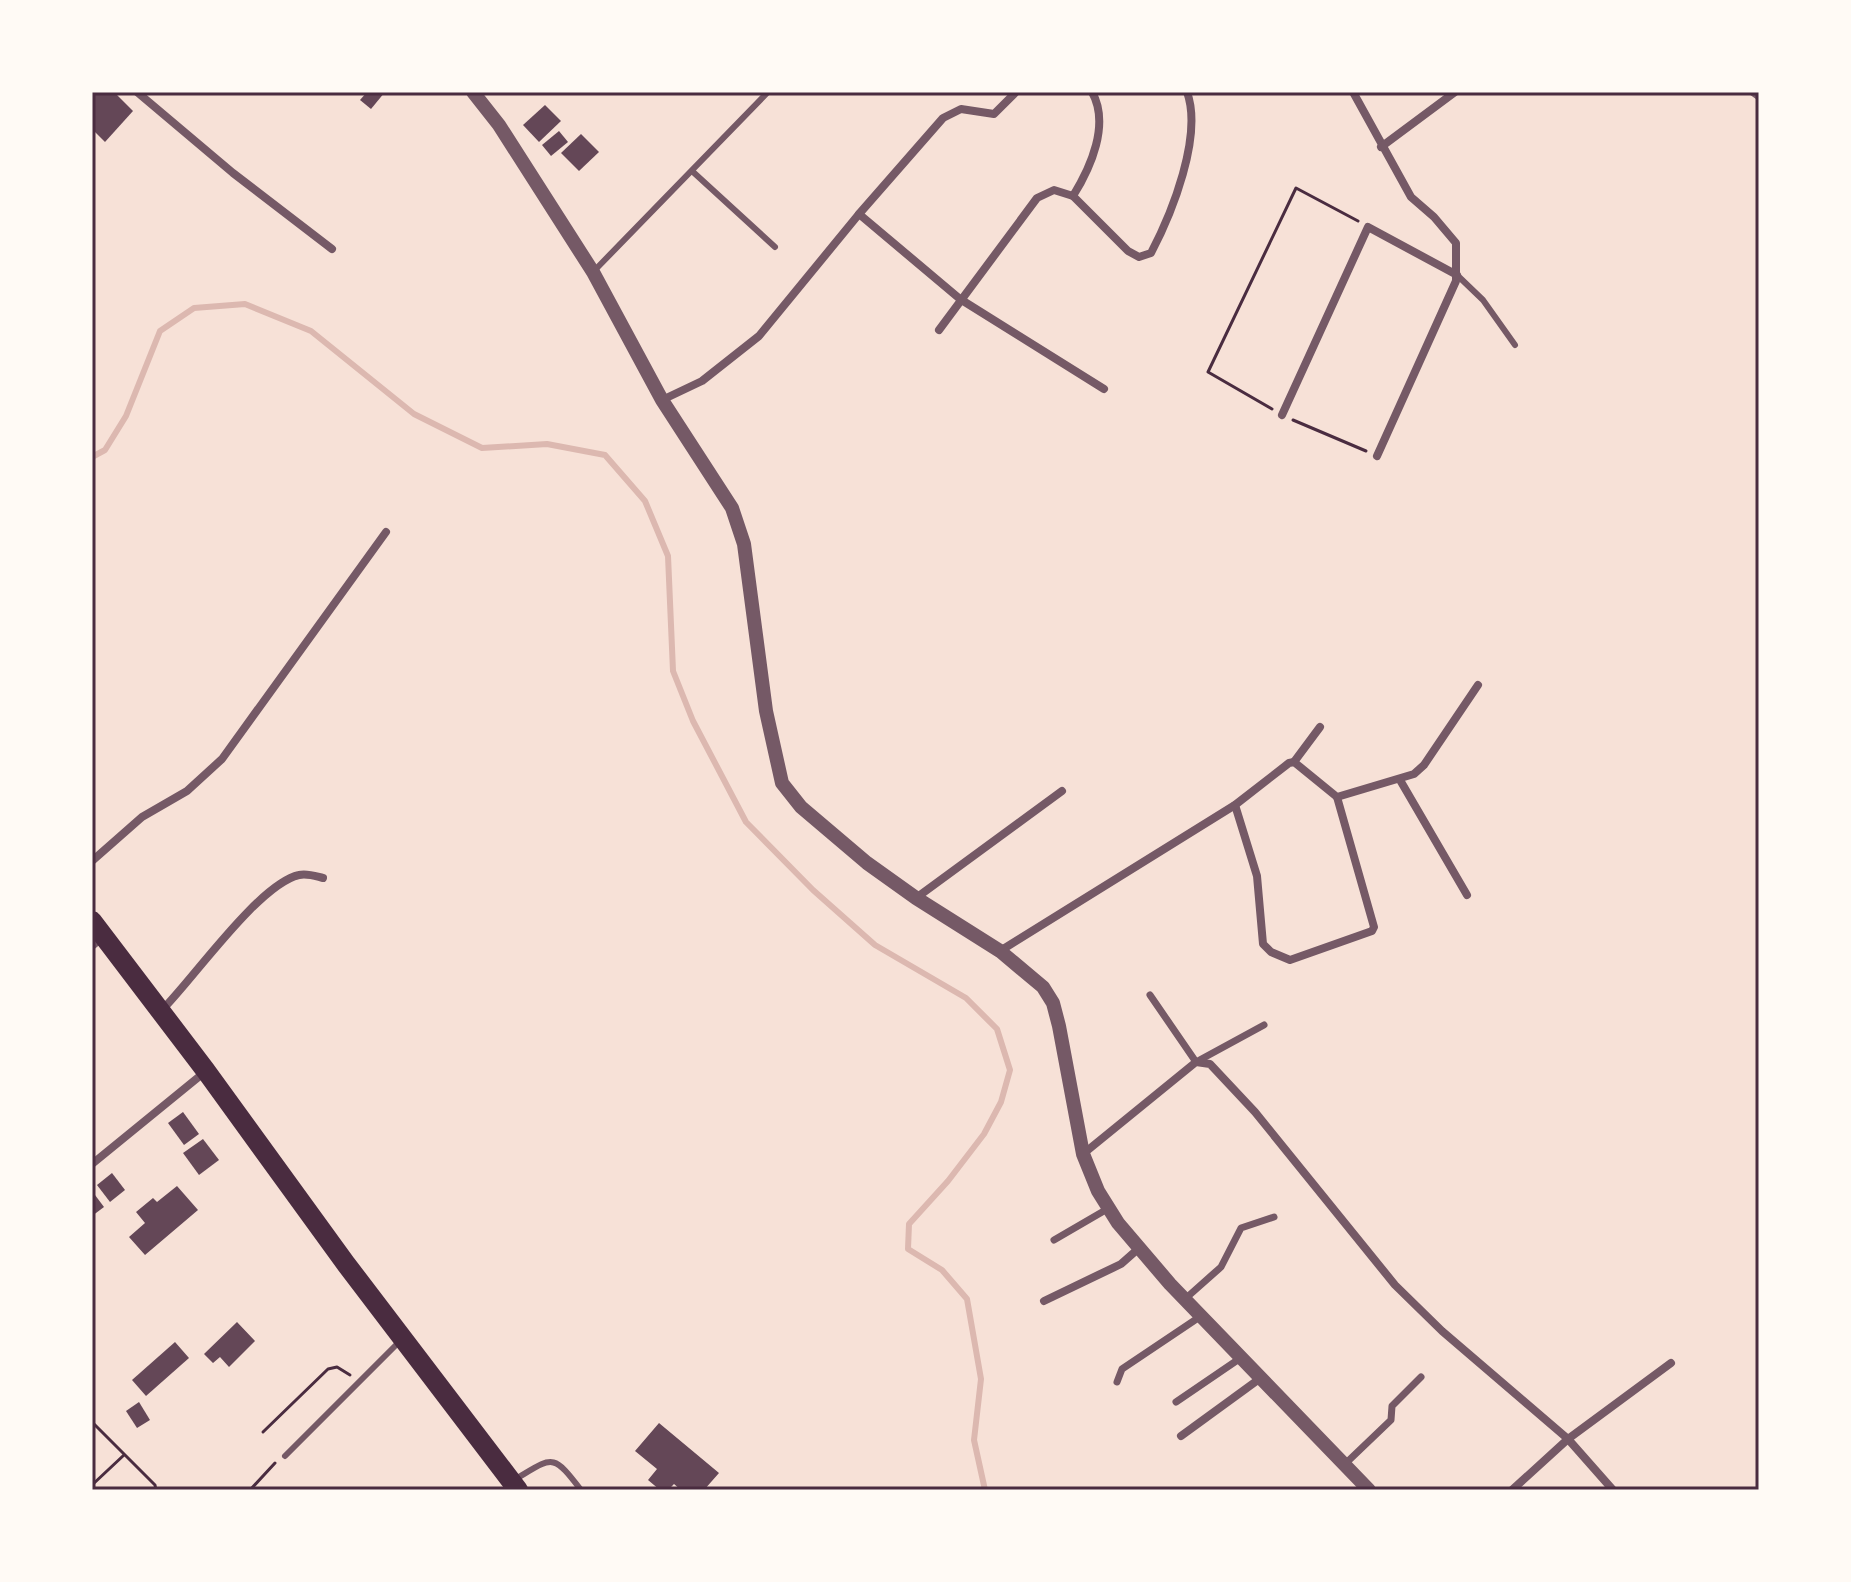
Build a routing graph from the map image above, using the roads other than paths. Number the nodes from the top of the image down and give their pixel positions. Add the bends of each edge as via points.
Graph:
1 (137, 92) edge
2 (473, 92) edge
3 (768, 92) edge
4 (1016, 92) edge
5 (1092, 92) edge
6 (1187, 92) edge
7 (1353, 92) edge
8 (1455, 92) edge
9 (1752, 92) edge
10 (1759, 97) edge
11 (1381, 147) junction
12 (692, 171) junction
13 (1073, 196) junction
14 (859, 214) junction
15 (775, 247) dead end
16 (332, 249) dead end
17 (593, 272) junction
18 (1457, 275) junction
19 (960, 299) junction
20 (939, 330) dead end
21 (1515, 345) dead end
22 (1104, 389) dead end
23 (662, 400) junction
24 (1282, 415) road end
25 (1377, 456) road end
26 (386, 532) dead end
27 (1478, 685) dead end
28 (1320, 727) dead end
29 (1294, 762) junction
30 (1400, 780) junction
31 (1062, 791) dead end
32 (1337, 797) junction
33 (1235, 805) junction
34 (92, 861) edge
35 (323, 878) dead end
36 (1467, 895) dead end
37 (916, 898) junction
38 (96, 934) edge
39 (1000, 951) junction
40 (1150, 995) dead end
41 (161, 1012) junction
42 (1264, 1025) dead end
43 (1196, 1062) junction
44 (206, 1071) junction
45 (1083, 1154) junction
46 (92, 1164) edge
47 (1109, 1208) junction
48 (1274, 1217) dead end
49 (1054, 1240) dead end
50 (1138, 1249) junction
51 (1185, 1299) junction
52 (1044, 1301) dead end
53 (1201, 1316) junction
54 (403, 1339) junction
55 (1242, 1357) junction
56 (1671, 1363) dead end
57 (1262, 1377) junction
58 (1421, 1377) dead end
59 (1117, 1382) dead end
60 (1176, 1402) dead end
61 (1181, 1436) dead end
62 (1568, 1439) junction
63 (285, 1456) road end
64 (1345, 1464) junction
65 (515, 1486) edge
66 (581, 1490) edge
67 (1369, 1490) edge
68 (1512, 1490) edge
69 (1613, 1490) edge

1 - 16 street
2 - 17 street
3 - 12 lane
4 - 14 street via 994,114 961,109 943,118
5 - 13 street via 1099,117 1097,138
6 - 13 street via 1187,155 1151,253 1139,257 1128,251
7 - 11 street
8 - 11 street
9 - 10 street
11 - 18 street via 1411,197 1456,243
12 - 15 lane
12 - 17 lane
13 - 19 street via 1054,190 1037,198
14 - 19 street
14 - 23 street via 759,336 702,381
17 - 23 street
18 - 21 lane via 1483,300
18 - 24 street via 1368,227
18 - 25 street
19 - 20 street
19 - 22 street
23 - 37 street via 738,523 782,783 832,835
26 - 34 street via 222,759
27 - 30 street via 1424,765
28 - 29 street
29 - 32 street
29 - 33 street
30 - 32 street
30 - 36 street
31 - 37 street
32 - 33 street via 1374,927 1290,960 1263,944 1257,876
33 - 39 street
35 - 41 street via 296,875 261,899
37 - 39 street
38 - 41 main road
39 - 45 street via 1033,976 1053,1003
40 - 43 street
41 - 44 main road
42 - 43 street
43 - 45 street
43 - 62 street via 1210,1064 1255,1112 1406,1297
44 - 46 street
44 - 54 main road
45 - 47 street
47 - 49 street
47 - 50 street
48 - 51 street via 1241,1228 1221,1267
50 - 51 street
50 - 52 street via 1121,1264
51 - 53 street
53 - 55 street
53 - 59 street via 1122,1369
54 - 63 lane
54 - 65 main road
55 - 57 street
55 - 60 street
56 - 62 street
57 - 61 street
57 - 64 street
58 - 64 street via 1392,1406 1391,1420
62 - 68 street
62 - 69 street
64 - 67 street
65 - 66 lane via 546,1461 556,1461

